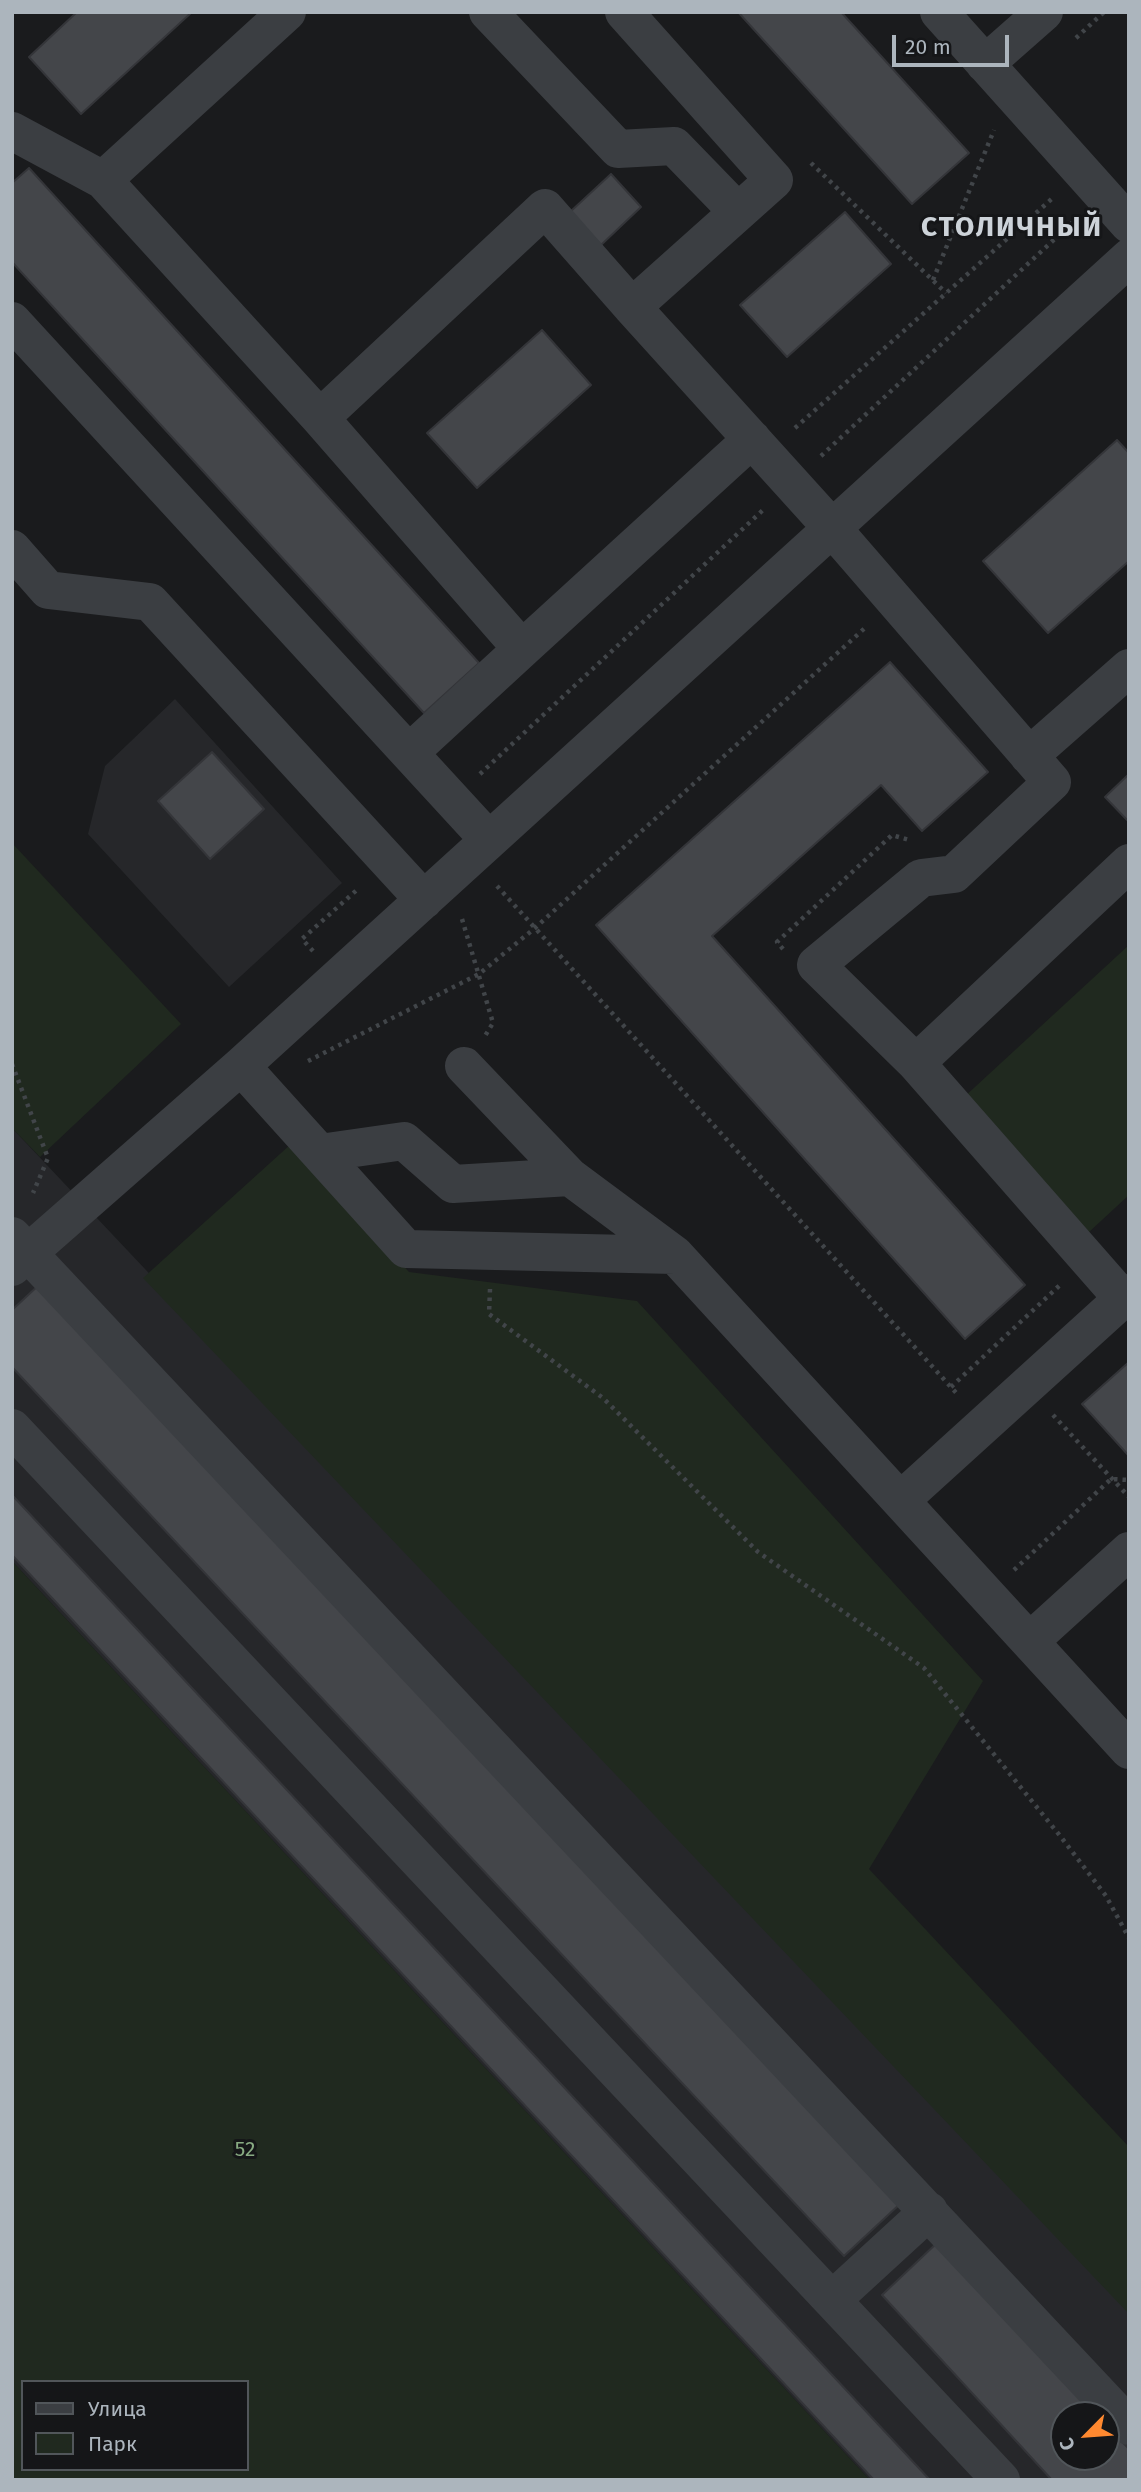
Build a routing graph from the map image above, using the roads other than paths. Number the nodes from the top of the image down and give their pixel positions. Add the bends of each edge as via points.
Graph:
1 (287, 12) edge
2 (488, 12) edge
3 (624, 12) edge
4 (939, 12) edge
5 (1044, 12) edge
6 (985, 64) junction
7 (12, 131) edge
8 (103, 180) junction
9 (738, 212) junction
10 (1129, 224) edge
11 (1129, 257) edge
12 (632, 307) junction
13 (12, 321) edge
14 (320, 418) junction
15 (759, 447) junction
16 (832, 528) junction
17 (12, 549) edge
18 (522, 649) junction
19 (1129, 668) edge
20 (409, 753) junction
21 (1029, 756) junction
22 (1129, 863) edge
23 (458, 868) junction
24 (916, 1063) junction
25 (241, 1066) junction
26 (464, 1066) road end
27 (320, 1153) junction
28 (570, 1177) junction
29 (17, 1249) edge
30 (675, 1255) junction
31 (1126, 1296) edge
32 (12, 1428) edge
33 (901, 1500) junction
34 (1129, 1551) edge
35 (1030, 1641) junction
36 (1129, 1749) edge
37 (929, 2211) junction
38 (832, 2300) junction
39 (1129, 2426) edge
40 (1001, 2480) edge

1 - 8 street
2 - 9 street via 618,149 674,146
3 - 9 street via 774,180
4 - 6 street
5 - 6 street
6 - 10 street
7 - 8 street
8 - 14 street
9 - 12 street
11 - 16 street
12 - 14 street via 545,208
12 - 15 street
13 - 20 street
14 - 18 street
15 - 16 street
15 - 18 street
16 - 21 street
16 - 23 street
17 - 23 street via 48,590 150,601 389,861
18 - 20 street
19 - 21 street
20 - 23 street via 452,800
21 - 24 street via 1052,782 954,874 921,878 816,965
22 - 24 street
23 - 25 street
24 - 31 street
25 - 27 street
25 - 29 street
26 - 28 street
27 - 28 street via 404,1141 453,1184
27 - 30 street via 406,1249
28 - 30 street
29 - 37 street
30 - 33 street
31 - 33 street
32 - 38 street
33 - 35 street
34 - 35 street
35 - 36 street
37 - 38 street
37 - 39 street
38 - 40 street

